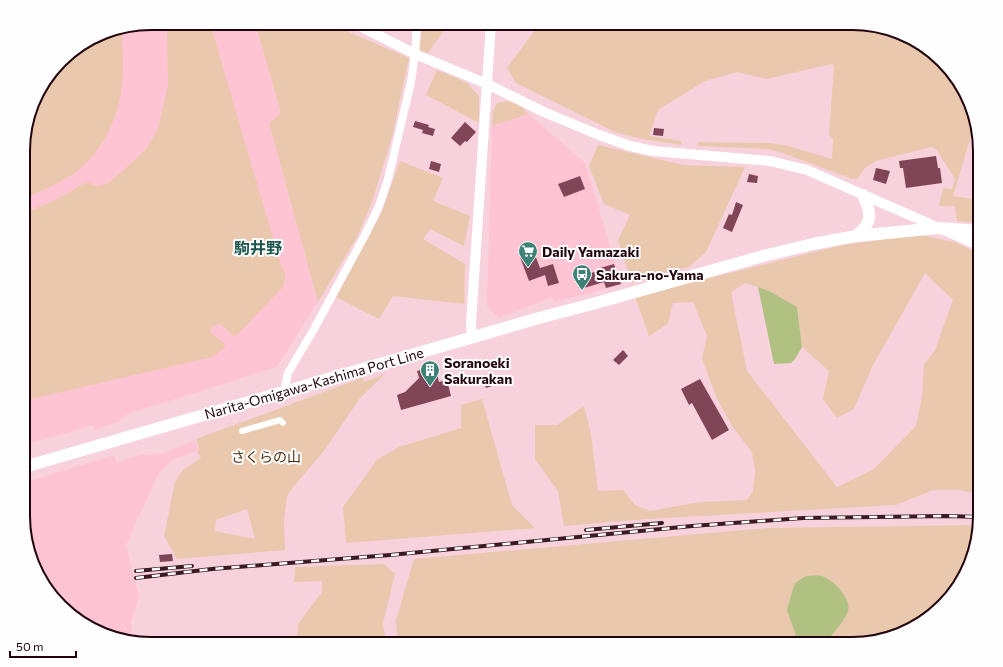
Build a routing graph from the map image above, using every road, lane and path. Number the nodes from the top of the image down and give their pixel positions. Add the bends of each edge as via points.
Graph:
1 (368, 30) edge
2 (417, 30) edge
3 (491, 30) edge
4 (415, 54) junction
5 (487, 84) junction
6 (863, 195) junction
7 (938, 228) junction
8 (973, 230) edge
9 (856, 236) junction
10 (973, 243) edge
11 (472, 337) junction
12 (284, 392) junction
13 (283, 423) dead end
14 (242, 431) dead end
15 (30, 465) edge

1 - 4 street
2 - 4 street
3 - 5 street
4 - 5 street
4 - 12 street via 388,179 378,206 365,236 288,373
5 - 6 street via 544,112 630,146 652,151 775,162 807,170
5 - 11 street
6 - 7 street
6 - 9 main road via 870,213 864,229
7 - 8 main road, Narita-Omigawa-Kashima Port Line
7 - 9 main road, Narita-Omigawa-Kashima Port Line
7 - 10 street
9 - 11 main road, Narita-Omigawa-Kashima Port Line via 767,255
11 - 12 main road, Narita-Omigawa-Kashima Port Line
12 - 15 main road, Narita-Omigawa-Kashima Port Line
13 - 14 street via 280,420 274,421

